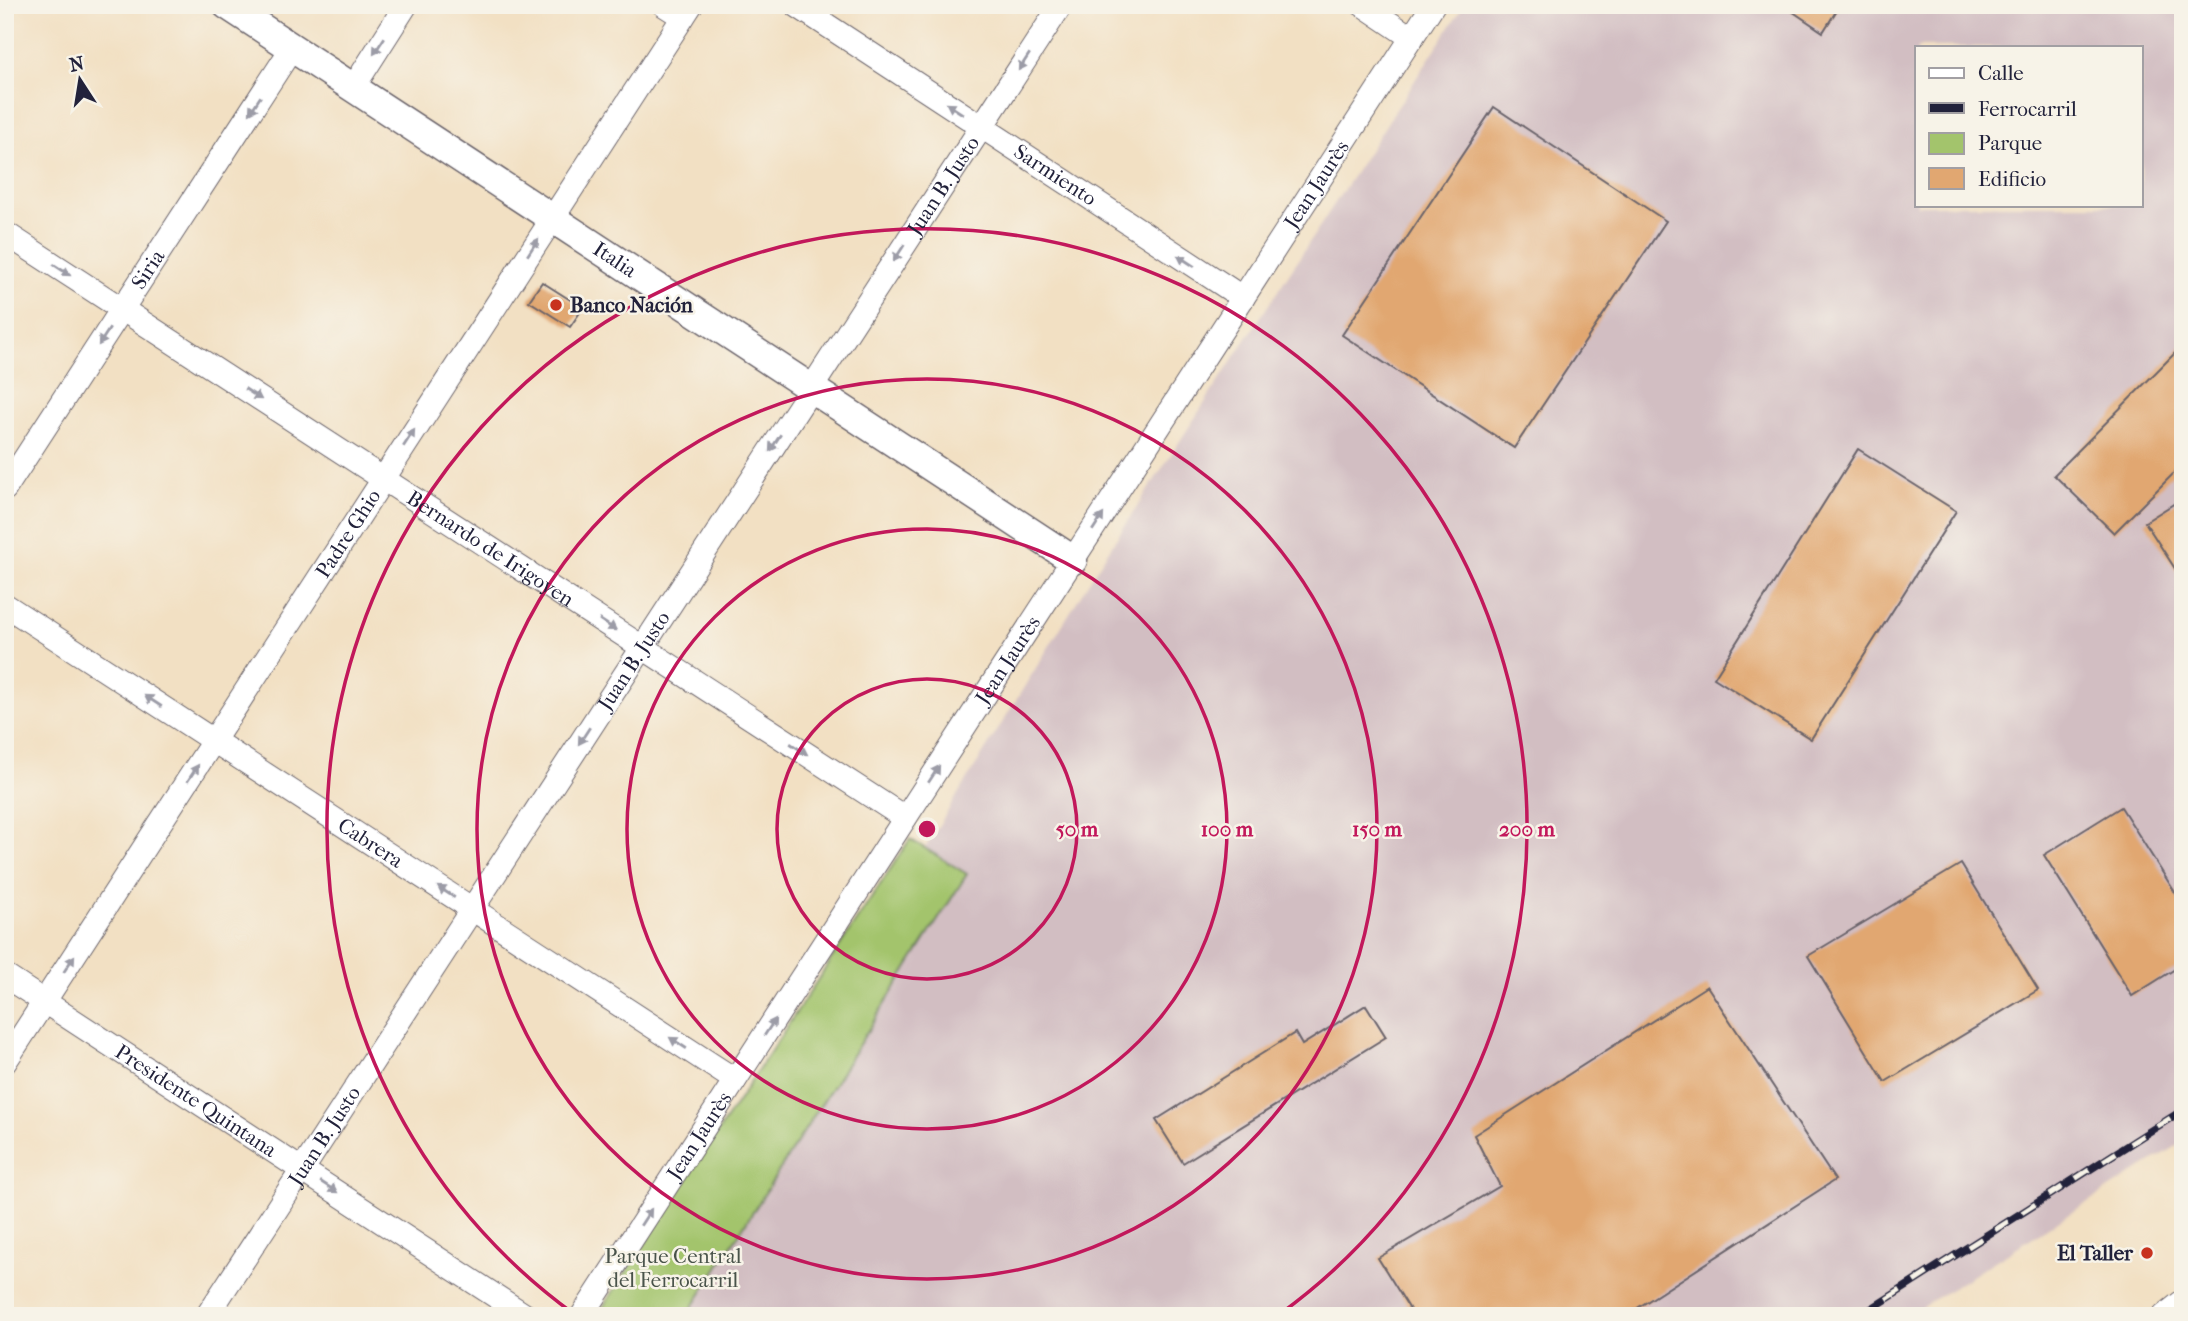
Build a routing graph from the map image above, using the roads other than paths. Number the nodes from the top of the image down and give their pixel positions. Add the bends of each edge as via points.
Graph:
1 (227, 5) edge
2 (406, 5) edge
3 (796, 5) edge
4 (1061, 5) edge
5 (1363, 5) edge
6 (1433, 5) edge
7 (679, 9) edge
8 (1412, 38) junction
9 (292, 48) junction
10 (353, 88) junction
11 (982, 127) junction
12 (552, 217) junction
13 (5, 233) edge
14 (1243, 298) junction
15 (122, 309) junction
16 (811, 387) junction
17 (383, 478) junction
18 (5, 489) edge
19 (1073, 560) junction
20 (5, 605) edge
21 (642, 647) junction
22 (213, 741) junction
23 (905, 818) junction
24 (471, 909) junction
25 (5, 976) edge
26 (44, 1002) junction
27 (5, 1062) edge
28 (735, 1080) junction
29 (302, 1170) junction
30 (2183, 1301) edge
31 (207, 1316) edge
32 (526, 1316) edge
33 (582, 1316) edge
34 (2164, 1316) edge

1 - 9 street, Italia
2 -> 10 street
11 -> 3 street, Sarmiento
4 -> 11 street, Juan B. Justo
5 - 8 street
6 - 8 street, Jean Jaurès
7 - 12 street, Padre Ghio
8 - 14 street, Jean Jaurès
9 - 10 street, Italia
9 -> 15 street, Siria
10 - 12 street, Italia
14 -> 11 street, Sarmiento
11 -> 16 street, Juan B. Justo
12 - 16 street, Italia
17 -> 12 street, Padre Ghio
13 -> 15 street, Bernardo de Irigoyen
19 -> 14 street, Jean Jaurès
15 -> 17 street, Bernardo de Irigoyen
15 -> 18 street, Siria
16 - 19 street, Italia
16 -> 21 street, Juan B. Justo
17 -> 21 street, Bernardo de Irigoyen
17 - 22 street, Padre Ghio
23 -> 19 street, Jean Jaurès
22 -> 20 street, Cabrera
21 -> 23 street, Bernardo de Irigoyen
21 -> 24 street, Juan B. Justo
24 -> 22 street, Cabrera
26 -> 22 street, Padre Ghio
28 -> 23 street, Jean Jaurès
28 -> 24 street, Cabrera
24 - 29 street, Juan B. Justo
25 - 26 street, Presidente Quintana
26 - 27 street, Padre Ghio
26 - 29 street, Presidente Quintana
33 -> 28 street, Jean Jaurès
29 - 31 street, Juan B. Justo
29 -> 32 street, Presidente Quintana
30 - 34 street

